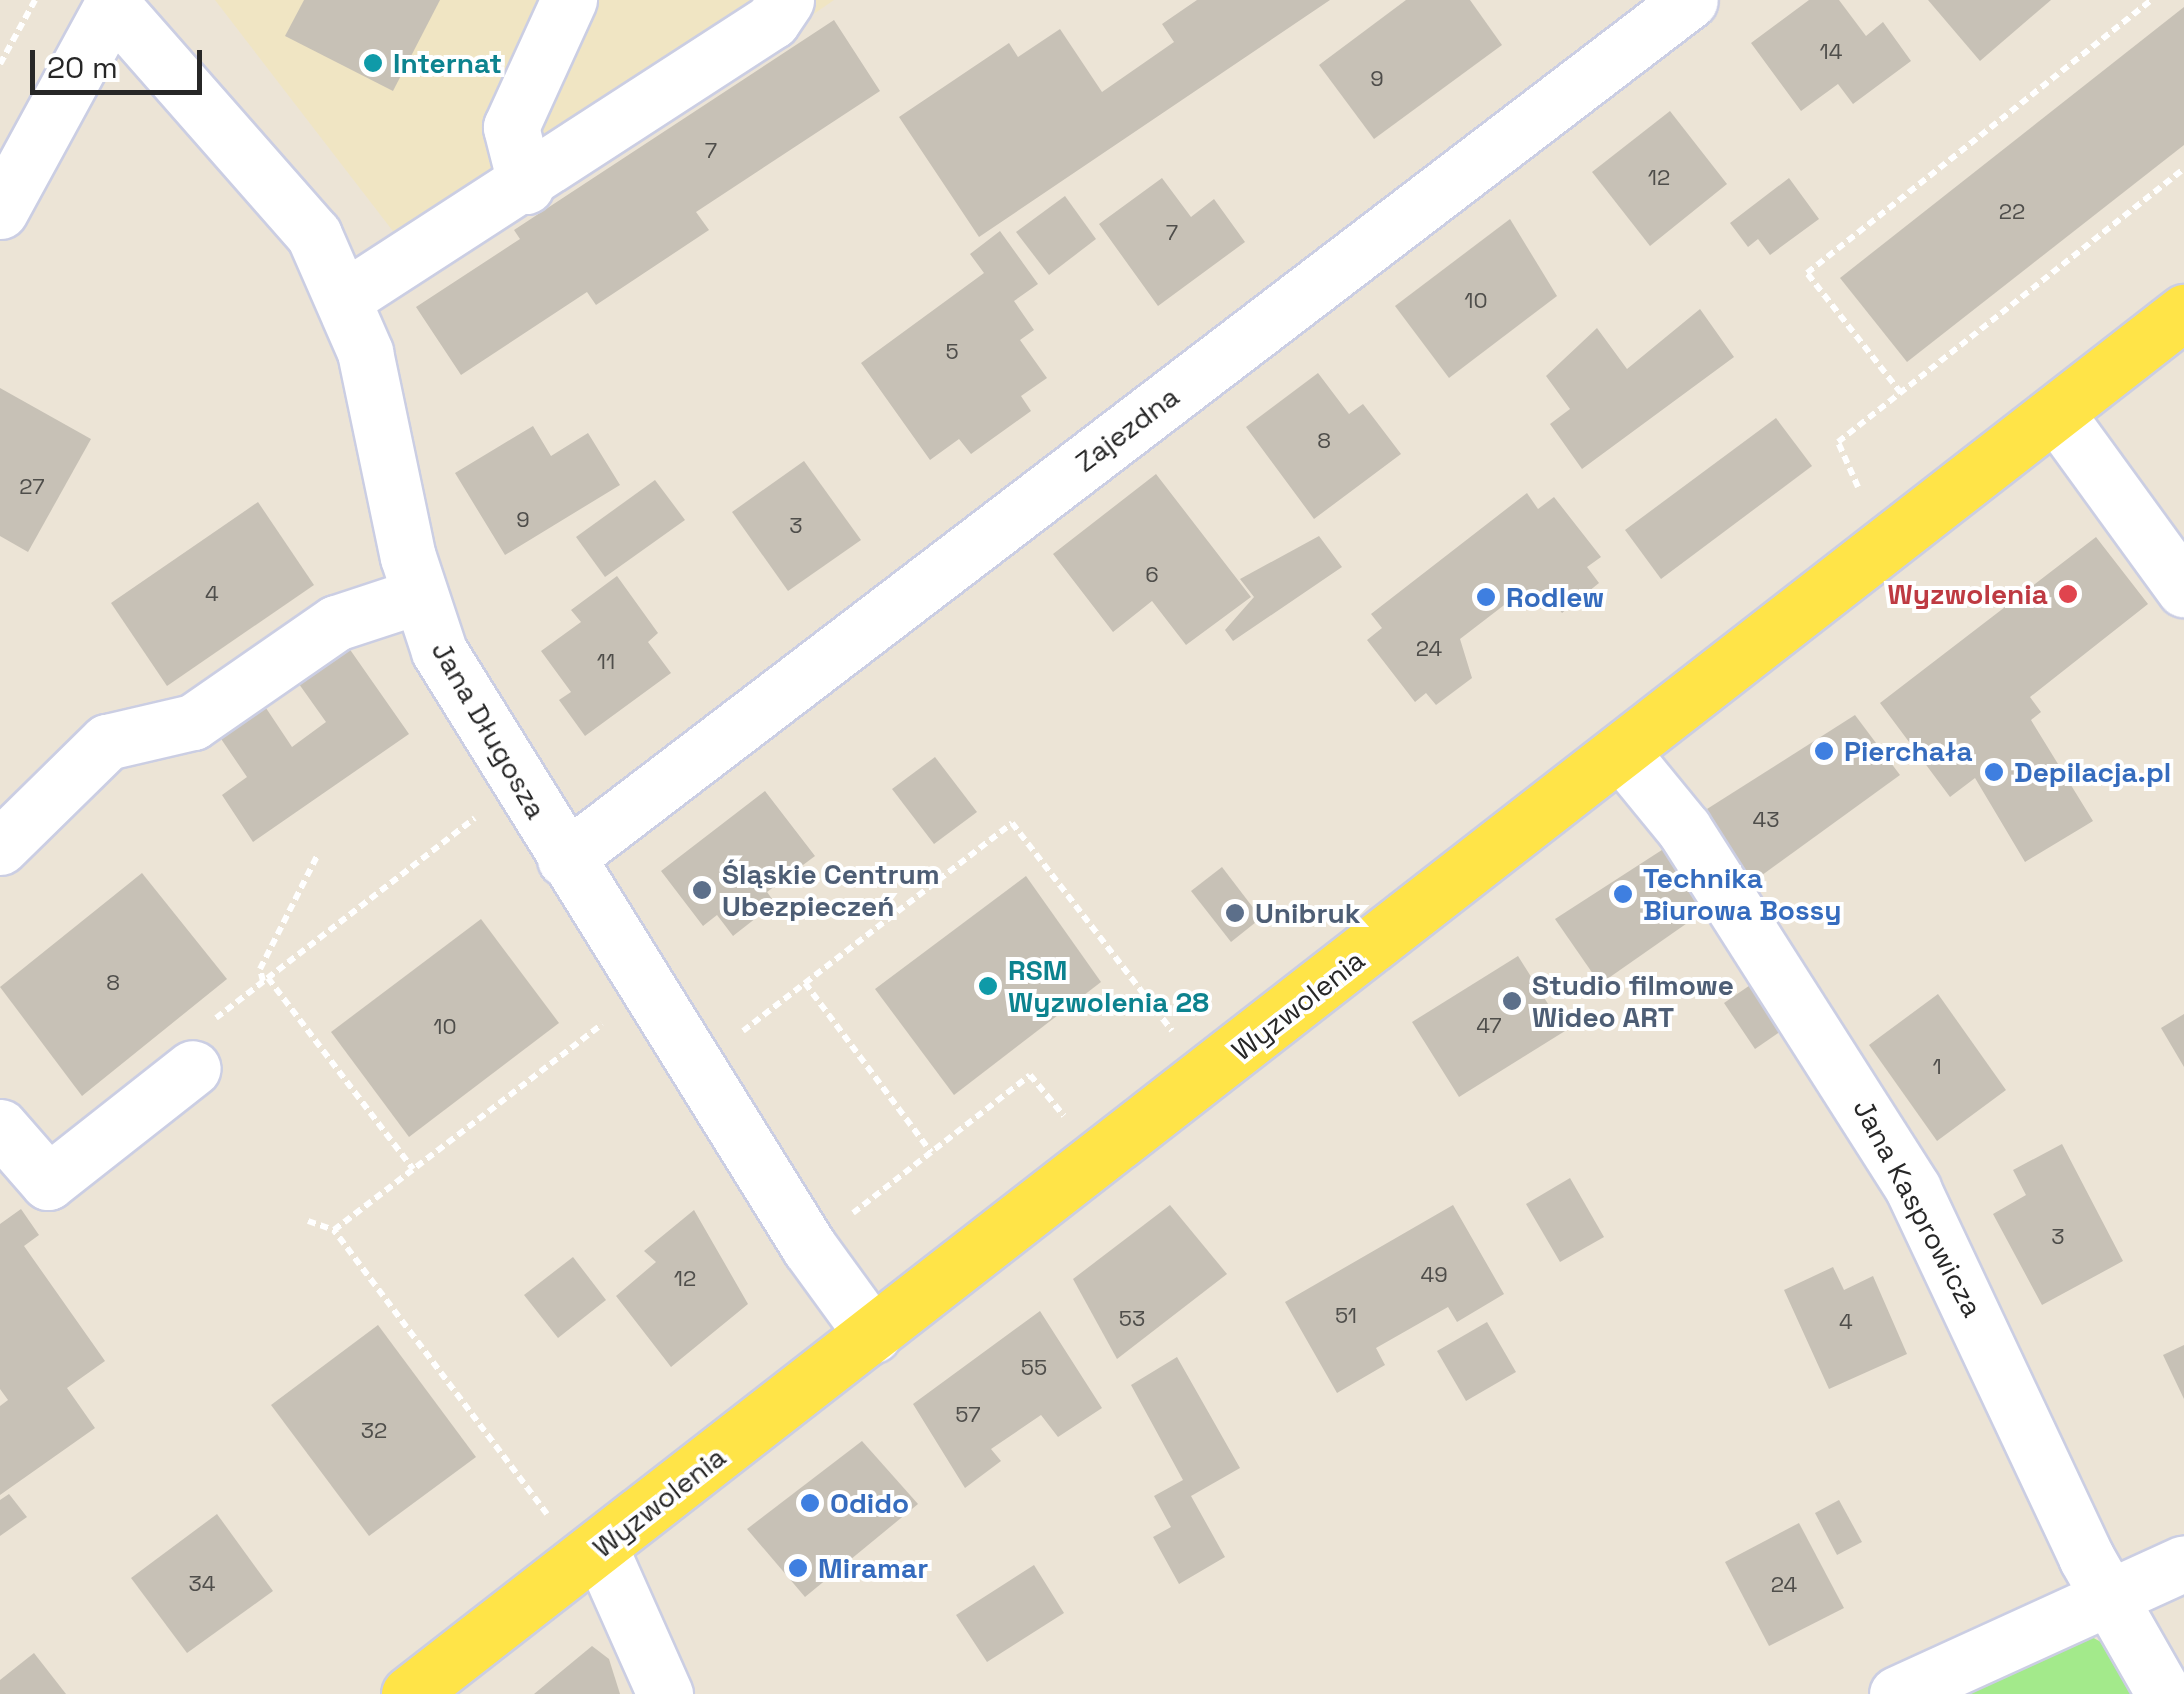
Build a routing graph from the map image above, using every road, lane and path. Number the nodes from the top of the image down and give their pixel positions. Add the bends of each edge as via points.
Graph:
1 (35, 0) edge
2 (569, 0) edge
3 (786, 0) edge
4 (1690, 0) edge
5 (2152, 0) edge
6 (114, 2) edge
7 (0, 64) edge
8 (2184, 168) edge
9 (526, 186) junction
10 (0, 211) edge
11 (346, 297) junction
12 (2184, 312) edge
13 (1901, 393) junction
14 (2056, 414) junction
15 (1858, 487) dead end
16 (2184, 588) edge
17 (418, 596) junction
18 (1621, 752) junction
19 (518, 785) junction
20 (0, 847) edge
21 (317, 856) dead end
22 (564, 859) junction
23 (265, 980) junction
24 (806, 982) junction
25 (647, 990) junction
26 (1173, 1032) dead end
27 (196, 1049) joint
28 (696, 1068) junction
29 (1064, 1117) dead end
30 (0, 1127) edge
31 (931, 1152) junction
32 (413, 1168) junction
33 (308, 1222) dead end
34 (334, 1230) junction
35 (809, 1248) junction
36 (873, 1335) junction
37 (548, 1514) dead end
38 (600, 1548) junction
39 (2184, 1563) edge
40 (2110, 1597) junction
41 (409, 1694) edge
42 (664, 1694) edge
43 (1897, 1694) edge
44 (2164, 1694) edge

1 - 7 path
2 - 9 street via 511,127
3 - 9 street via 772,21
4 - 22 street, Zajezdna
5 - 13 path via 1807,273
6 - 10 street
6 - 11 street, Jana Długosza via 296,209
8 - 13 path
9 - 11 street
11 - 17 street, Jana Długosza
12 - 14 main road, Wyzwolenia
13 - 15 path via 1838,442
14 - 16 street
14 - 18 main road, Wyzwolenia
17 - 19 street, Jana Długosza via 454,680
17 - 20 street via 336,623 192,722 108,742
18 - 36 main road, Wyzwolenia
18 - 40 street, Jana Kasprowicza via 1684,830 1913,1189
19 - 22 street, Jana Długosza
19 - 23 path
21 - 23 path via 260,969
22 - 25 street, Jana Długosza
23 - 27 path
23 - 32 path
24 - 26 path via 1012,823
24 - 28 path
24 - 31 path
25 - 28 street, Jana Długosza
25 - 32 path
27 - 30 street via 48,1182
28 - 35 street, Jana Długosza
29 - 31 path via 1030,1075
31 - 35 path
32 - 34 path
33 - 34 path
34 - 37 path
35 - 36 street, Jana Długosza
36 - 38 main road, Wyzwolenia
38 - 41 main road, Wyzwolenia
38 - 42 street
39 - 40 street
40 - 43 street
40 - 44 street, Jana Kasprowicza

